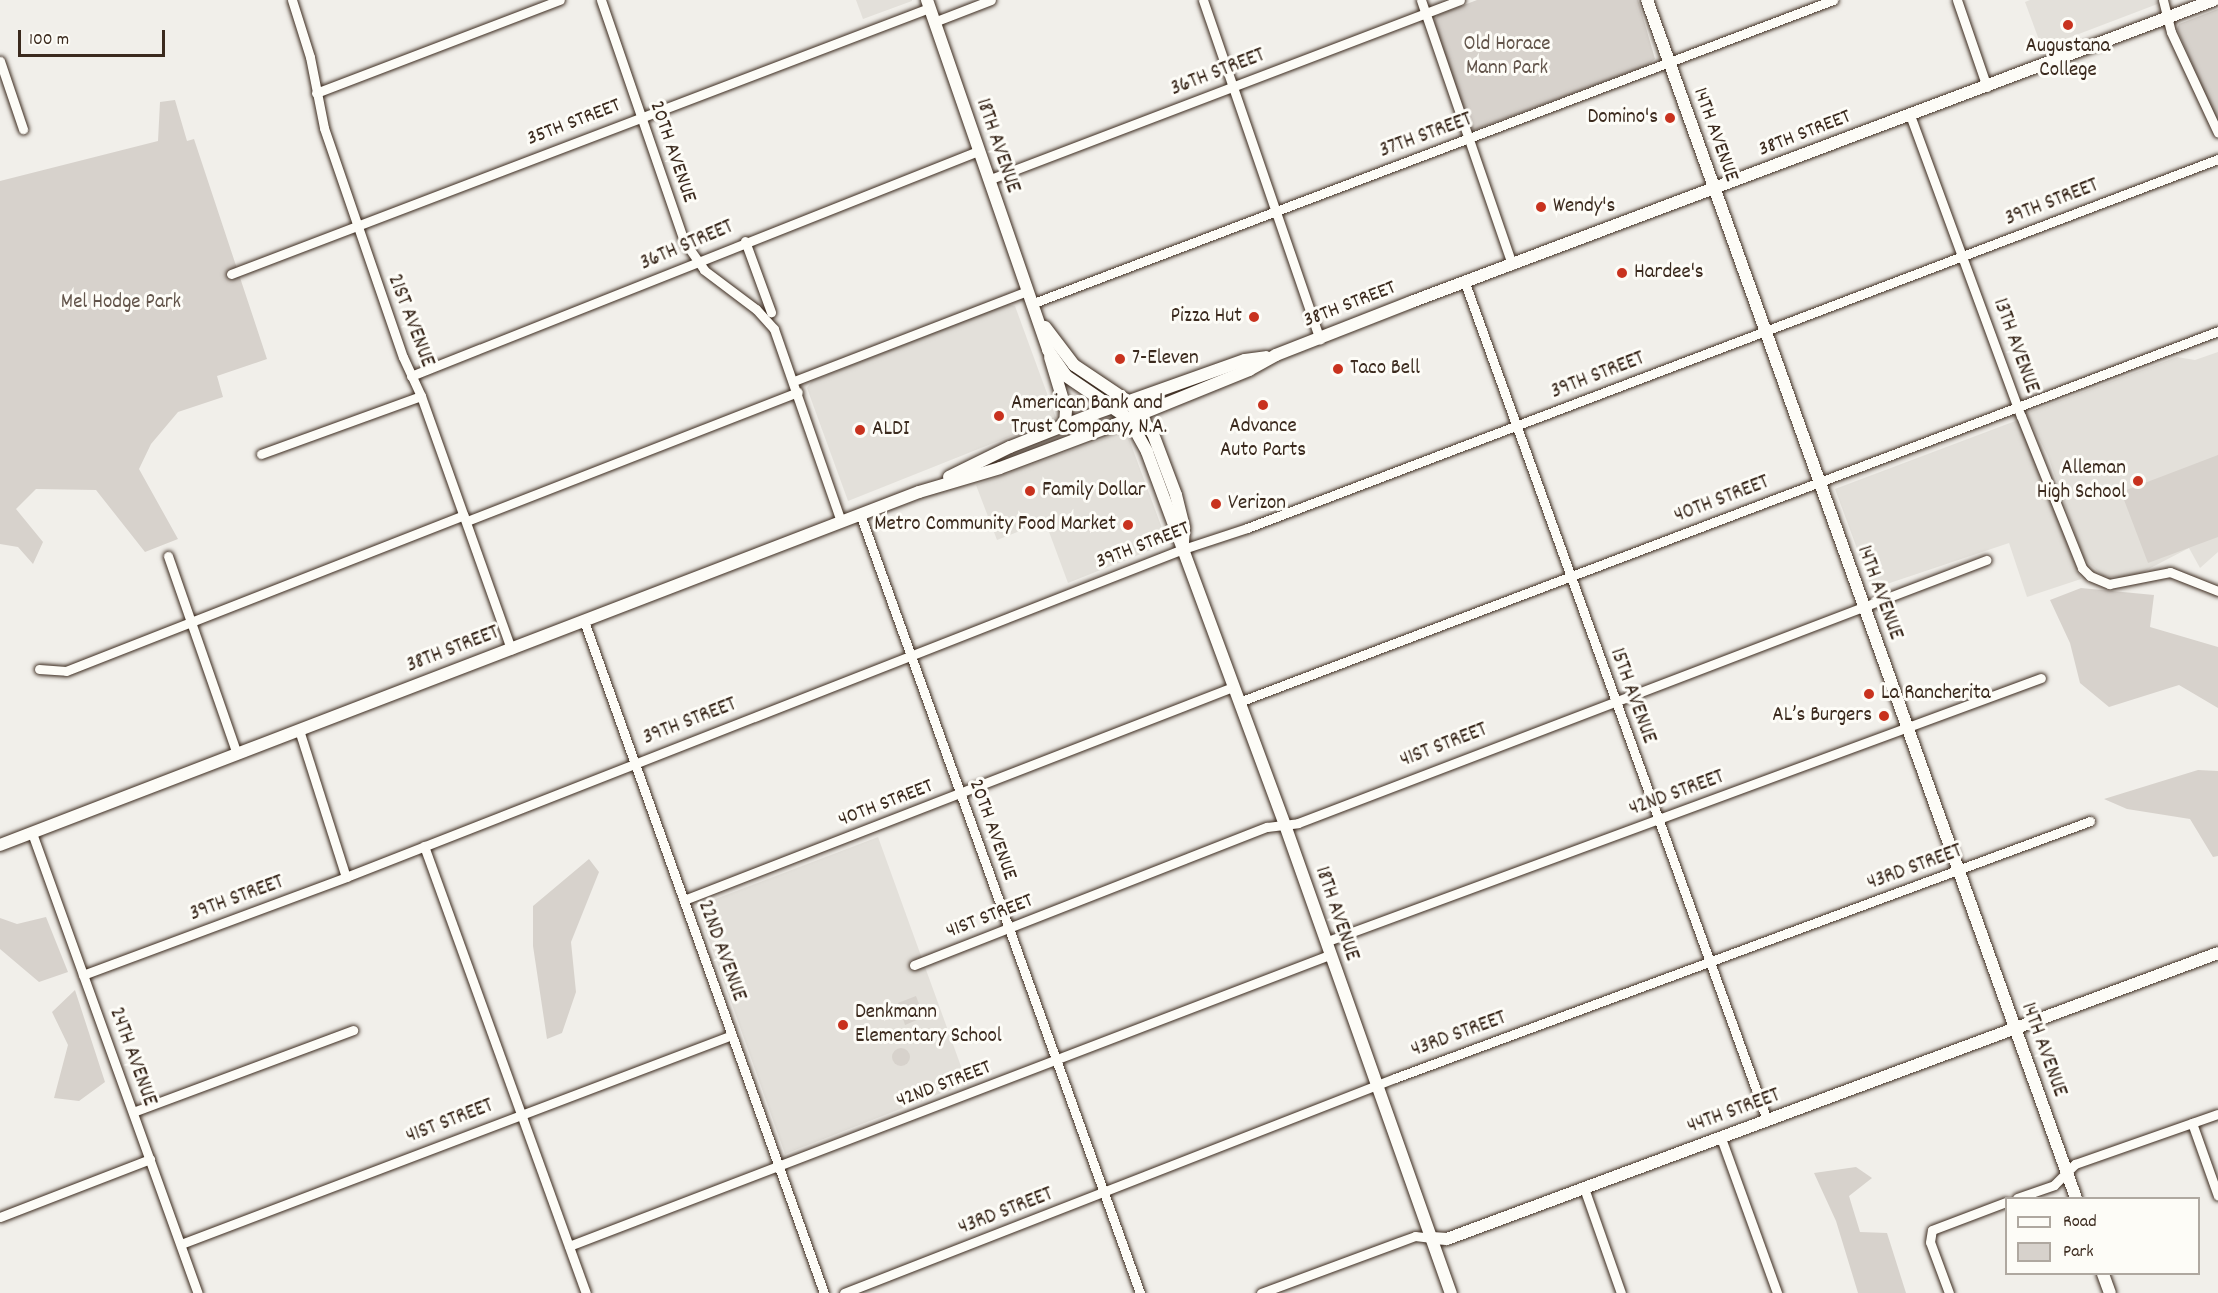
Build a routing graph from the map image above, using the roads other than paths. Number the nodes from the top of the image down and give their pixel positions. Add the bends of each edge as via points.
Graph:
1 (292, 0) edge
2 (560, 0) edge
3 (601, 0) edge
4 (991, 0) edge
5 (1203, 0) edge
6 (1421, 0) edge
7 (1460, 0) edge
8 (1647, 0) edge
9 (1833, 0) edge
10 (1957, 0) edge
11 (2163, 0) edge
12 (2214, 0) edge
13 (928, 4) edge
14 (1425, 13) junction
15 (2167, 18) junction
16 (934, 22) junction
17 (0, 61) edge
18 (1668, 63) junction
19 (1233, 87) junction
20 (1987, 87) junction
21 (316, 93) junction
22 (1910, 115) junction
23 (642, 116) junction
24 (22, 129) dead end
25 (2218, 133) edge
26 (1469, 140) junction
27 (978, 151) junction
28 (2218, 159) edge
29 (988, 180) junction
30 (1714, 189) junction
31 (1274, 211) junction
32 (357, 225) junction
33 (745, 241) junction
34 (1963, 257) junction
35 (698, 263) junction
36 (1512, 265) junction
37 (231, 273) dead end
38 (1465, 283) junction
39 (1027, 291) junction
40 (1031, 304) junction
41 (771, 312) dead end
42 (1765, 332) junction
43 (2218, 332) edge
44 (1320, 339) junction
45 (1048, 350) junction
46 (1276, 355) junction
47 (411, 376) junction
48 (794, 381) junction
49 (798, 392) junction
50 (421, 396) junction
51 (1129, 402) junction
52 (2018, 406) junction
53 (1115, 407) junction
54 (1135, 417) junction
55 (1516, 426) junction
56 (1058, 428) junction
57 (261, 454) dead end
58 (1818, 482) junction
59 (919, 492) junction
60 (860, 514) junction
61 (466, 518) junction
62 (841, 521) junction
63 (1183, 549) junction
64 (168, 556) dead end
65 (1986, 560) dead end
66 (1569, 576) junction
67 (2218, 591) edge
68 (1863, 605) junction
69 (193, 621) junction
70 (584, 621) junction
71 (511, 649) junction
72 (911, 655) junction
73 (39, 669) dead end
74 (2042, 678) dead end
75 (1233, 687) junction
76 (1614, 700) junction
77 (1239, 702) junction
78 (1906, 729) junction
79 (299, 730) junction
80 (237, 754) junction
81 (634, 763) junction
82 (960, 794) junction
83 (1659, 819) junction
84 (2090, 822) dead end
85 (1285, 825) junction
86 (32, 833) junction
87 (0, 845) edge
88 (424, 846) junction
89 (1958, 872) junction
90 (346, 877) junction
91 (684, 900) junction
92 (1009, 929) junction
93 (1325, 942) junction
94 (2218, 953) edge
95 (1329, 955) junction
96 (1710, 963) junction
97 (915, 965) dead end
98 (83, 975) junction
99 (2015, 1029) junction
100 (353, 1030) dead end
101 (732, 1035) junction
102 (1057, 1062) junction
103 (1377, 1086) junction
104 (133, 1113) junction
105 (522, 1114) junction
106 (2218, 1114) edge
107 (1767, 1120) junction
108 (2192, 1123) junction
109 (1721, 1138) junction
110 (150, 1159) junction
111 (779, 1167) junction
112 (2067, 1173) junction
113 (1584, 1188) junction
114 (1105, 1193) junction
115 (2218, 1196) edge
116 (2020, 1197) edge
117 (2076, 1197) edge
118 (2005, 1203) edge
119 (0, 1217) edge
120 (1432, 1238) junction
121 (181, 1244) junction
122 (569, 1246) junction
123 (2103, 1275) edge
124 (198, 1293) edge
125 (586, 1293) edge
126 (824, 1293) edge
127 (844, 1293) edge
128 (1140, 1293) edge
129 (1261, 1293) edge
130 (1451, 1293) edge
131 (1621, 1293) edge
132 (1777, 1293) edge
133 (1949, 1293) edge
134 (2110, 1293) edge

1 - 21 street, 21ST AVENUE via 308,49
2 - 21 street
3 - 23 street, 20TH AVENUE
4 - 16 street
5 - 19 street
6 - 14 street
7 - 14 street, 36TH STREET
8 - 18 street, 14TH AVENUE
9 - 18 street, 37TH STREET
10 - 20 street
11 - 15 street
12 - 15 street, 38TH STREET
13 - 16 street, 18TH AVENUE
13 - 23 street, 35TH STREET
14 - 19 street, 36TH STREET
14 - 26 street
15 - 20 street, 38TH STREET
15 - 25 street
16 - 27 street, 18TH AVENUE
17 - 24 street
18 - 26 street, 37TH STREET
18 - 30 street, 14TH AVENUE
19 - 29 street, 36TH STREET
19 - 31 street
20 - 22 street, 38TH STREET
21 - 32 street, 21ST AVENUE
22 - 30 street, 38TH STREET
22 - 34 street, 13TH AVENUE
23 - 32 street, 35TH STREET
23 - 35 street, 20TH AVENUE via 684,241
26 - 31 street, 37TH STREET
26 - 36 street
27 - 29 street, 18TH AVENUE
27 - 33 street, 36TH STREET
28 - 34 street, 39TH STREET
29 - 39 street, 18TH AVENUE
30 - 36 street, 38TH STREET
30 - 42 street, 14TH AVENUE
31 - 40 street, 37TH STREET
31 - 44 street
32 - 37 street, 35TH STREET
32 - 47 street, 21ST AVENUE
33 - 35 street, 36TH STREET
33 - 41 street
34 - 42 street, 39TH STREET
34 - 52 street, 13TH AVENUE
35 - 47 street, 36TH STREET
35 - 48 street, 20TH AVENUE via 770,323
36 - 38 street, 38TH STREET
38 - 44 street, 38TH STREET
38 - 55 street, 15TH AVENUE
39 - 40 street, 18TH AVENUE
39 - 48 street
40 - 45 street, 18TH AVENUE
40 - 51 street, 18TH AVENUE via 1063,354
42 - 55 street, 39TH STREET
42 - 58 street, 14TH AVENUE
43 - 52 street, 40TH STREET
44 - 46 street, 38TH STREET
45 - 53 street, 18TH AVENUE via 1066,376
45 - 56 street via 1066,410 1065,423
46 - 51 street, 38TH STREET via 1245,360
46 - 54 street, 38TH STREET via 1250,370
47 - 50 street, 21ST AVENUE
48 - 49 street, 20TH AVENUE
49 - 61 street
49 - 62 street, 20TH AVENUE
50 - 57 street
50 - 61 street, 21ST AVENUE
51 - 53 street, 38TH STREET
51 - 54 street, 18TH AVENUE
52 - 58 street, 40TH STREET
52 - 67 street, 13TH AVENUE via 2046,469 2078,560 2090,576 2117,586 2170,572
53 - 54 street, 18TH AVENUE
53 - 56 street, 38TH STREET
54 - 59 street, 38TH STREET via 1000,468
54 - 63 street, 18TH AVENUE via 1153,434 1176,495 1184,528
55 - 63 street, 39TH STREET
55 - 66 street, 15TH AVENUE
56 - 59 street, 38TH STREET
58 - 66 street, 40TH STREET
58 - 68 street, 14TH AVENUE
59 - 60 street, 38TH STREET
60 - 62 street, 38TH STREET
60 - 72 street, 20TH AVENUE
61 - 69 street
61 - 71 street, 21ST AVENUE
62 - 70 street, 38TH STREET
63 - 72 street, 39TH STREET
63 - 75 street, 18TH AVENUE
64 - 69 street
65 - 68 street, 41ST STREET
66 - 76 street, 15TH AVENUE
66 - 77 street, 40TH STREET
68 - 76 street, 41ST STREET
68 - 78 street, 14TH AVENUE
69 - 73 street via 66,670
69 - 80 street
70 - 71 street, 38TH STREET
70 - 81 street, 22ND AVENUE
71 - 79 street, 38TH STREET
72 - 81 street, 39TH STREET
72 - 82 street, 20TH AVENUE
74 - 78 street, 42ND STREET
75 - 77 street, 18TH AVENUE
75 - 82 street, 40TH STREET
76 - 83 street, 15TH AVENUE
76 - 85 street, 41ST STREET
77 - 85 street, 18TH AVENUE
78 - 83 street, 42ND STREET
78 - 89 street, 14TH AVENUE
79 - 80 street, 38TH STREET
79 - 90 street
80 - 86 street, 38TH STREET
81 - 88 street, 39TH STREET
81 - 91 street, 22ND AVENUE
82 - 91 street, 40TH STREET
82 - 92 street, 20TH AVENUE
83 - 93 street, 42ND STREET
83 - 96 street, 15TH AVENUE
84 - 89 street, 43RD STREET
85 - 92 street, 41ST STREET via 1267,827
85 - 93 street, 18TH AVENUE
86 - 87 street, 38TH STREET
86 - 98 street, 24TH AVENUE
88 - 90 street, 39TH STREET
88 - 105 street
89 - 96 street, 43RD STREET
89 - 99 street, 14TH AVENUE
90 - 98 street, 39TH STREET
91 - 101 street, 22ND AVENUE
92 - 97 street, 41ST STREET
92 - 102 street, 20TH AVENUE
93 - 95 street, 18TH AVENUE
94 - 99 street, 44TH STREET
95 - 102 street, 42ND STREET
95 - 103 street, 18TH AVENUE
96 - 103 street, 43RD STREET
96 - 107 street, 15TH AVENUE
98 - 104 street, 24TH AVENUE
99 - 107 street, 44TH STREET
99 - 112 street, 14TH AVENUE
100 - 104 street
101 - 105 street, 41ST STREET
101 - 111 street, 22ND AVENUE
102 - 111 street, 42ND STREET
102 - 114 street, 20TH AVENUE
103 - 114 street, 43RD STREET
103 - 120 street, 18TH AVENUE
104 - 110 street, 24TH AVENUE
105 - 121 street, 41ST STREET
105 - 122 street
106 - 108 street
107 - 109 street, 44TH STREET
108 - 112 street via 2075,1164
108 - 115 street
109 - 113 street, 44TH STREET
109 - 132 street
110 - 119 street
110 - 121 street, 24TH AVENUE
111 - 122 street, 42ND STREET
111 - 126 street, 22ND AVENUE
112 - 116 street via 2054,1185
112 - 117 street, 14TH AVENUE
113 - 120 street, 44TH STREET via 1447,1239
113 - 131 street
114 - 127 street, 43RD STREET
114 - 128 street, 20TH AVENUE
118 - 133 street via 1930,1233
120 - 129 street, 44TH STREET via 1415,1236
120 - 130 street, 18TH AVENUE
121 - 124 street, 24TH AVENUE
122 - 125 street
123 - 134 street

